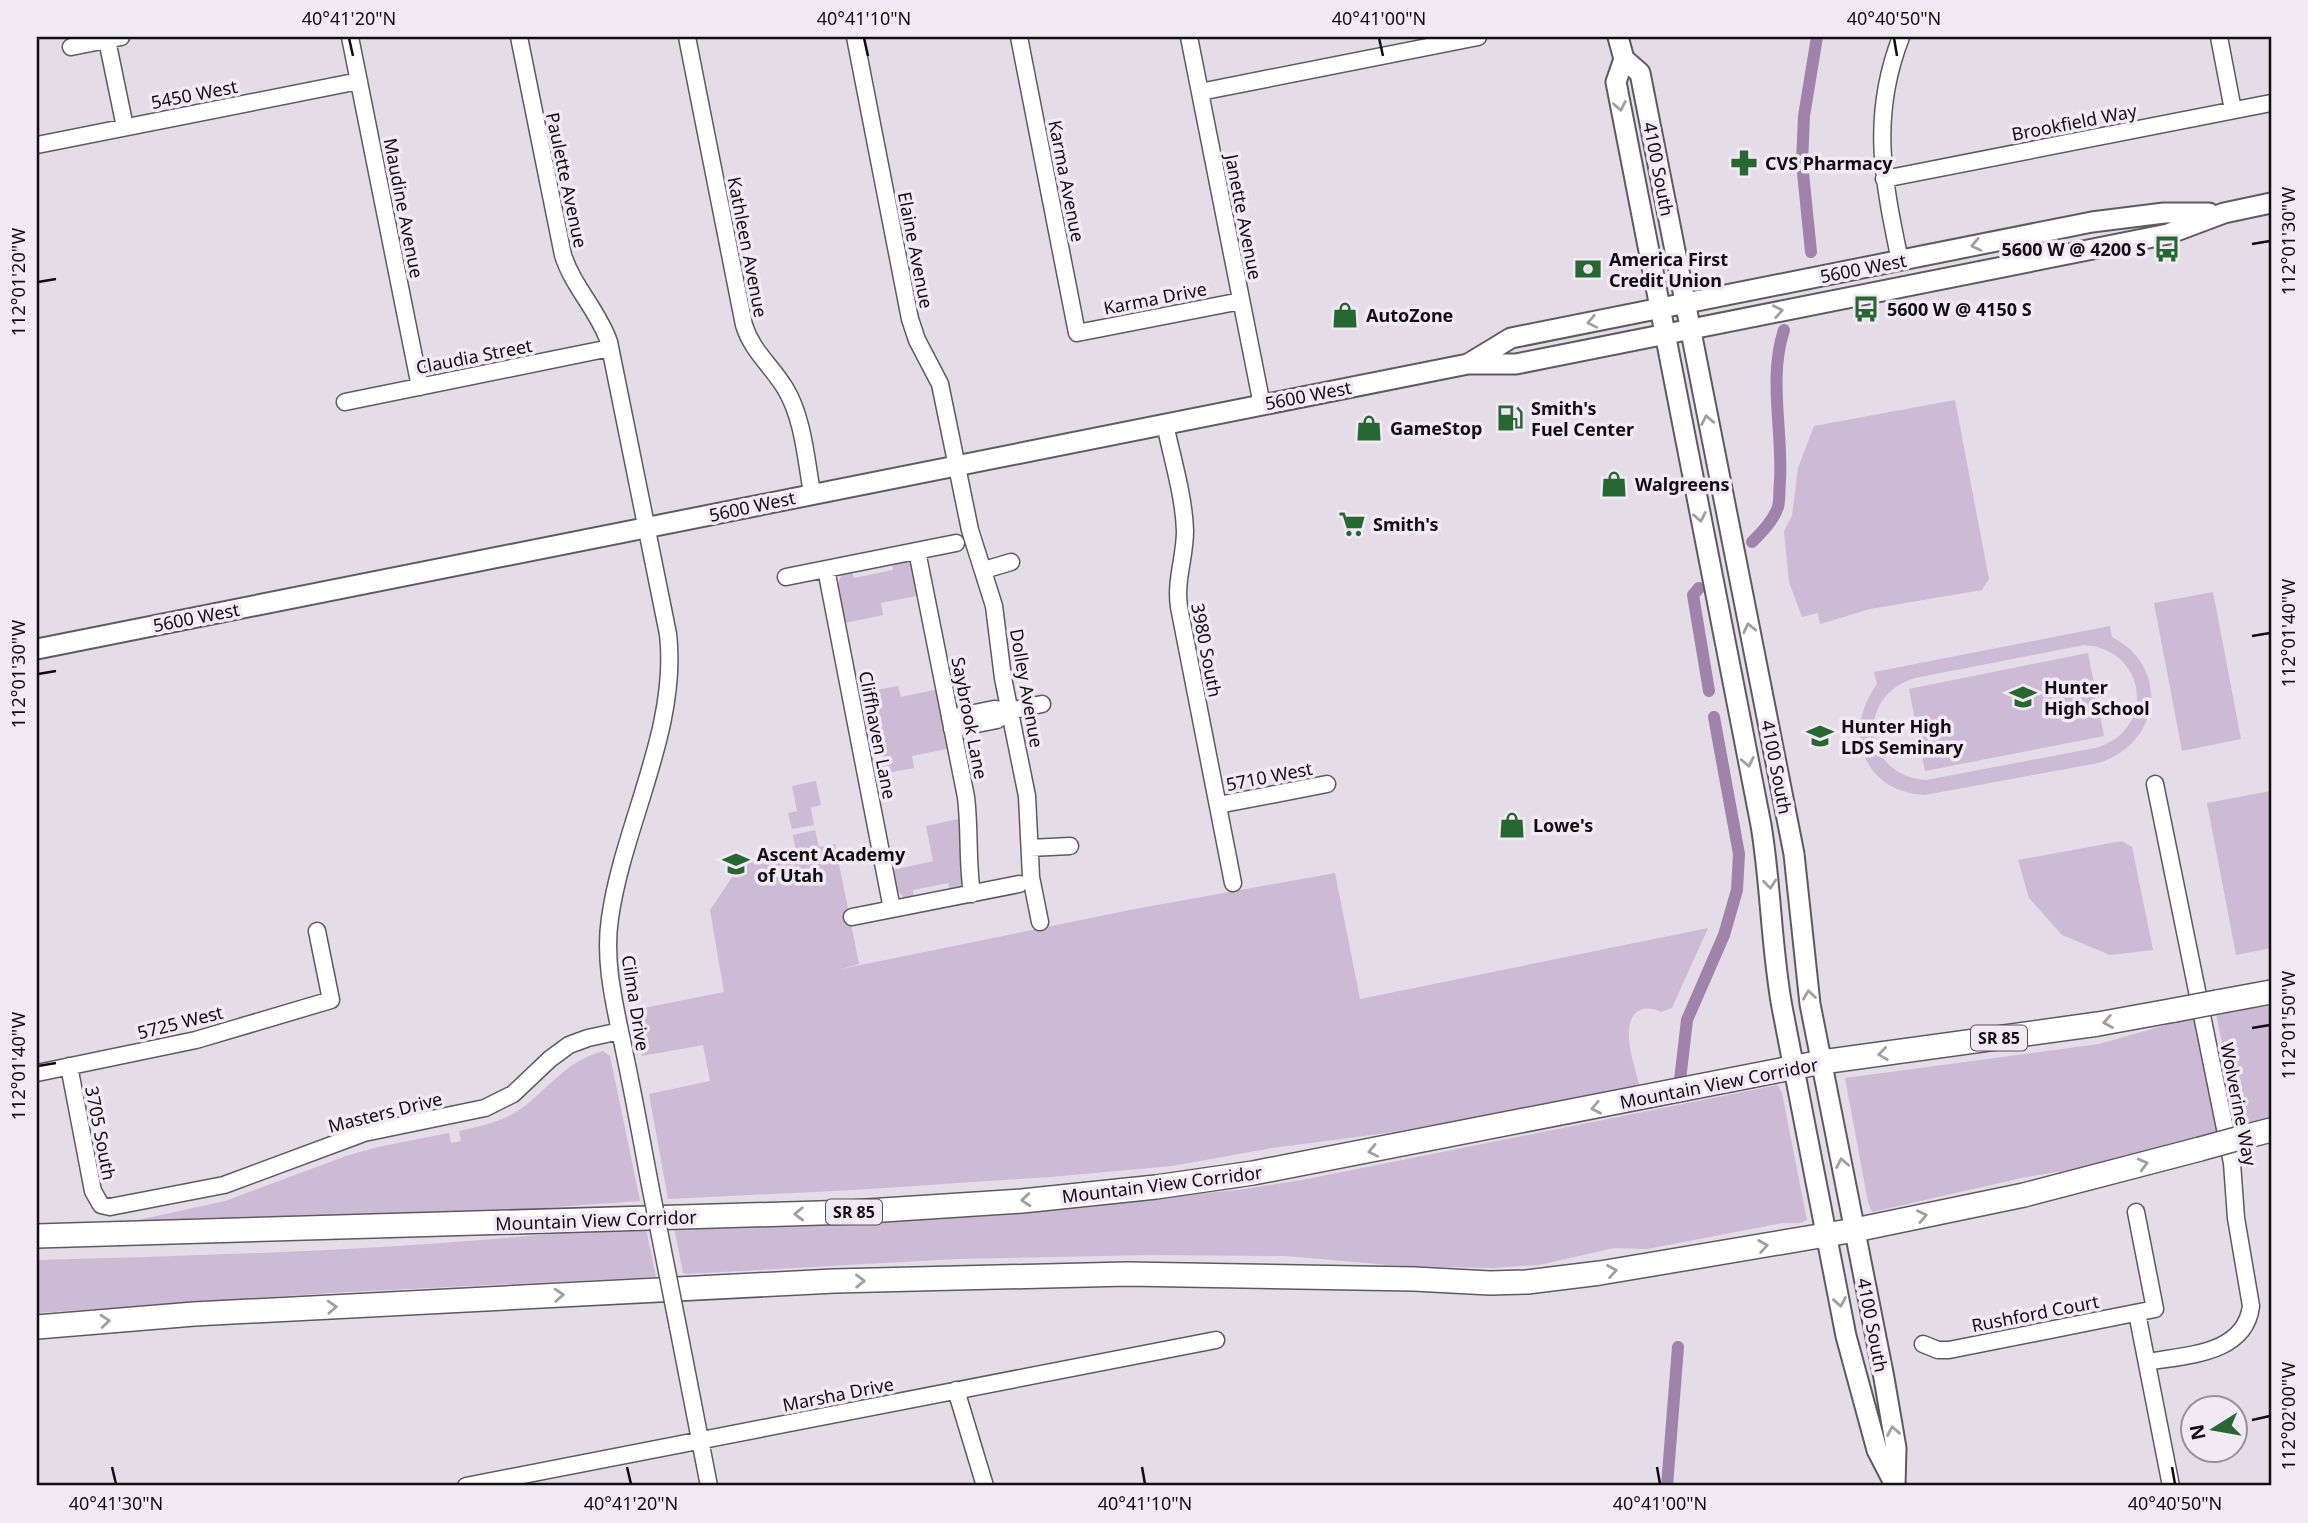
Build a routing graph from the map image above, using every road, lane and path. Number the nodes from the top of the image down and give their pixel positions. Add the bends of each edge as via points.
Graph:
1 (351, 37) edge
2 (519, 37) edge
3 (687, 37) edge
4 (855, 37) edge
5 (1019, 37) edge
6 (1189, 37) edge
7 (1478, 37) edge
8 (1618, 37) edge
9 (1902, 37) edge
10 (2219, 37) edge
11 (114, 38) edge
12 (71, 47) dead end
13 (1624, 59) junction
14 (359, 81) junction
15 (1199, 92) junction
16 (2271, 103) edge
17 (2233, 110) junction
18 (125, 127) junction
19 (37, 145) edge
20 (1884, 179) junction
21 (2271, 203) edge
22 (2224, 213) junction
23 (2130, 216) junction
24 (1900, 261) junction
25 (1999, 267) junction
26 (1241, 301) junction
27 (1685, 304) junction
28 (1659, 309) junction
29 (1689, 329) junction
30 (1077, 333) joint
31 (1664, 334) junction
32 (610, 348) junction
33 (1468, 364) junction
34 (419, 387) junction
35 (345, 402) dead end
36 (1262, 405) junction
37 (1165, 424) junction
38 (956, 465) junction
39 (812, 493) junction
40 (646, 527) junction
41 (956, 543) dead end
42 (917, 551) junction
43 (1011, 562) dead end
44 (825, 569) junction
45 (984, 570) junction
46 (786, 577) dead end
47 (37, 649) edge
48 (1042, 704) dead end
49 (1009, 711) junction
50 (951, 724) junction
51 (1326, 784) dead end
52 (2155, 784) dead end
53 (1218, 805) junction
54 (1070, 846) dead end
55 (1030, 848) junction
56 (1233, 883) dead end
57 (1019, 884) dead end
58 (972, 894) junction
59 (892, 909) junction
60 (852, 917) dead end
61 (1041, 922) dead end
62 (317, 931) dead end
63 (2271, 992) edge
64 (620, 1031) junction
65 (1822, 1062) junction
66 (69, 1066) junction
67 (1794, 1068) junction
68 (37, 1073) edge
69 (2271, 1130) edge
70 (101, 1205) joint
71 (2136, 1212) dead end
72 (1855, 1230) junction
73 (1827, 1235) junction
74 (37, 1236) edge
75 (2137, 1312) junction
76 (37, 1327) edge
77 (1216, 1340) dead end
78 (1923, 1344) dead end
79 (2147, 1362) junction
80 (956, 1390) junction
81 (700, 1441) junction
82 (485, 1485) edge
83 (1895, 1485) edge
84 (466, 1486) edge
85 (709, 1486) edge
86 (985, 1486) edge
87 (2171, 1486) edge

1 - 14 street, Maudine Avenue
2 - 32 street, Paulette Avenue via 562,254
3 - 39 street, Kathleen Avenue via 744,325 754,349 794,406
4 - 38 street, Elaine Avenue via 910,319 940,384
5 - 30 street, Karma Avenue
6 - 15 street, Janette Avenue
7 - 15 street
8 - 13 main road, 4100 South
9 - 20 street via 1882,111
10 - 17 street
11 - 12 street
11 - 18 street
13 - 27 main road, 4100 South via 1640,73
13 -> 28 main road, 4100 South via 1616,82
14 - 18 street, 5450 West
14 - 34 street, Maudine Avenue
15 - 26 street, Janette Avenue
16 - 17 street, Brookfield Way
17 - 20 street, Brookfield Way
18 - 19 street, 5450 West
20 - 24 street
21 - 22 main road, 5600 West
22 - 23 main road, 5600 West
22 - 25 main road, 5600 West via 2168,233
23 -> 24 main road, 5600 West
23 - 25 main road via 2115,230 2007,255 1998,261
24 - 27 main road, 5600 West
29 -> 25 main road, 5600 West
26 - 30 street, Karma Drive
26 - 36 street, Janette Avenue
27 - 28 main road, 5600 West
27 - 29 main road, 4100 South
28 - 31 main road, 4100 South
28 -> 33 main road, 5600 West via 1511,338
29 - 31 main road, 5600 West
65 -> 29 main road, 4100 South via 1806,971 1794,854
31 - 33 main road, 5600 West via 1516,364
31 -> 67 main road, 4100 South via 1761,825 1778,985
32 - 34 street, Claudia Street
32 - 40 street, Paulette Avenue
33 - 36 main road, 5600 West
34 - 35 street, Claudia Street
36 - 37 main road, 5600 West
37 - 38 main road, 5600 West
37 - 53 street, 3980 South via 1184,521 1179,607
38 - 39 main road, 5600 West
38 - 45 street, Dolley Avenue
39 - 40 main road, 5600 West
40 - 47 main road, 5600 West
40 - 64 street, Cilma Drive via 666,622 670,667 662,721 609,922 610,971
41 - 42 street
42 - 44 street
42 - 50 street, Saybrook Lane
43 - 45 street
44 - 46 street
44 - 59 street, Cliffhaven Lane
45 - 49 street, Dolley Avenue via 994,606
48 - 49 street
49 - 50 street via 997,720
49 - 55 street, Dolley Avenue via 1027,796
50 - 58 street, Saybrook Lane via 967,805
51 - 53 street, 5710 West
52 - 79 street, Wolverine Way via 2232,1163 2251,1306 2243,1330 2228,1343
53 - 56 street, 3980 South
54 - 55 street
55 - 61 street, Dolley Avenue
57 - 58 street
58 - 59 street
59 - 60 street
62 - 66 street, 5725 West via 331,999 195,1040
63 -> 65 highway, Mountain View Corridor / SR 85, bridge via 2098,1024
64 - 70 street, Masters Drive via 569,1045 513,1094 485,1108 364,1133 224,1185 117,1206
64 - 81 street, Cilma Drive, bridge
65 - 67 highway, Mountain View Corridor / SR 85
72 -> 65 main road, 4100 South
66 - 68 street, 5725 West
66 - 70 street, 3705 South via 93,1191
67 - 73 main road, 4100 South
67 -> 74 highway, Mountain View Corridor / SR 85 via 1253,1173 1010,1202 779,1215
72 -> 69 highway, bridge via 2024,1195
71 - 75 street, Rushford Court via 2155,1309
72 - 73 highway
83 -> 72 main road, 4100 South via 1896,1448
76 -> 73 highway via 194,1314 834,1281 1126,1274 1490,1283 1563,1278
73 -> 83 main road, 4100 South via 1867,1420
75 - 78 street, Rushford Court via 1948,1350
75 - 79 street
77 - 80 street, Marsha Drive
79 - 87 street
80 - 81 street, Marsha Drive
80 - 86 street
81 - 82 street, Marsha Drive
81 - 85 street, Cilma Drive
82 - 84 street, Marsha Drive

